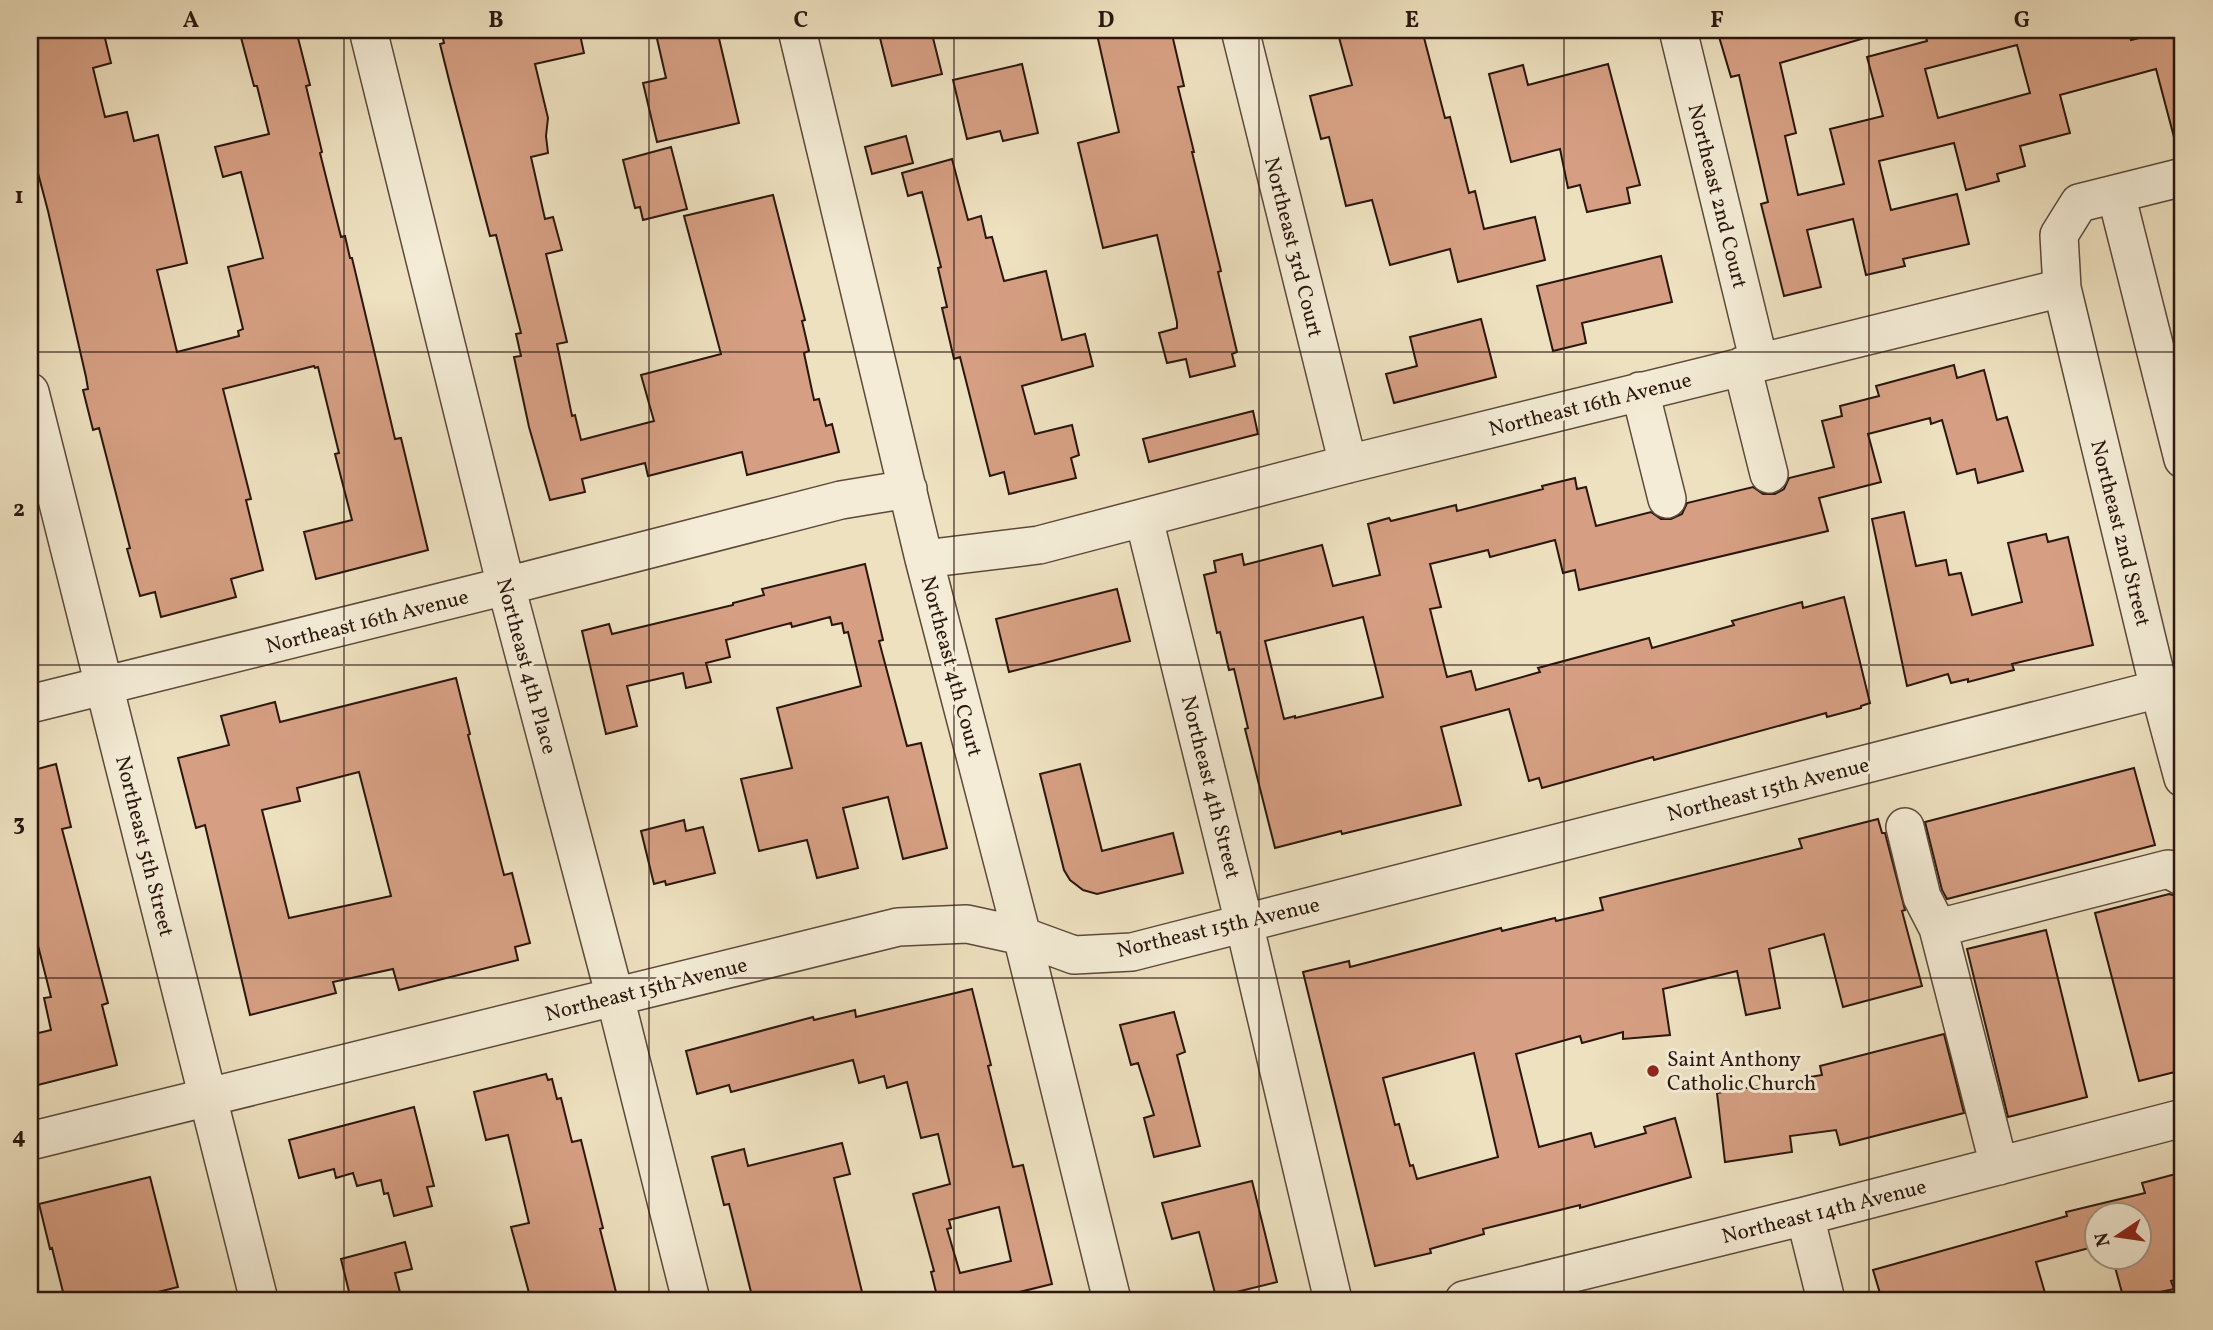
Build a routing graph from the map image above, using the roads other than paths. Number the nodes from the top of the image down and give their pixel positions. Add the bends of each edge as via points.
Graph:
1 (368, 30) edge
2 (797, 30) edge
3 (1240, 30) edge
4 (1678, 30) edge
5 (2183, 177) edge
6 (2116, 194) junction
7 (2062, 288) junction
8 (1751, 364) junction
9 (1640, 391) junction
10 (30, 392) edge
11 (2183, 459) edge
12 (1348, 464) junction
13 (1769, 474) dead end
14 (908, 489) junction
15 (1667, 499) dead end
16 (1144, 519) junction
17 (924, 559) junction
18 (506, 586) junction
19 (105, 685) junction
20 (2159, 689) junction
21 (30, 704) edge
22 (2183, 778) edge
23 (1905, 827) dead end
24 (2183, 877) edge
25 (1244, 923) junction
26 (1938, 928) junction
27 (1022, 936) junction
28 (615, 997) junction
29 (207, 1097) junction
30 (2183, 1118) edge
31 (30, 1141) edge
32 (1999, 1166) junction
33 (1805, 1216) junction
34 (1564, 1288) edge
35 (259, 1300) edge
36 (691, 1300) edge
37 (1112, 1300) edge
38 (1333, 1300) edge
39 (1464, 1300) edge
40 (1826, 1300) edge

1 - 18 street, Northeast 4th Place
2 - 14 street, Northeast 4th Court
3 - 12 street, Northeast 3rd Court
4 - 8 street, Northeast 2nd Court
5 - 6 street
6 - 7 street via 2079,203 2059,235
6 - 11 street
7 - 8 street, Northeast 16th Avenue
7 - 20 street, Northeast 2nd Street
8 - 9 street, Northeast 16th Avenue
8 - 13 street, Northeast 2nd Court
9 - 12 street, Northeast 16th Avenue
9 - 15 street
10 - 19 street, Northeast 5th Street
12 - 16 street, Northeast 16th Avenue
14 - 17 street, Northeast 4th Court
14 - 18 street, Northeast 16th Avenue via 841,499
16 - 17 street, Northeast 16th Avenue via 1039,545
16 - 25 street, Northeast 4th Street
17 - 27 street, Northeast 4th Court
18 - 19 street, Northeast 16th Avenue
18 - 28 street, Northeast 4th Place
19 - 21 street, Northeast 16th Avenue
19 - 29 street, Northeast 5th Street
20 - 22 street, Northeast 2nd Street
20 - 25 street, Northeast 15th Avenue
23 - 26 street via 1922,897
24 - 26 street via 2168,869
25 - 27 street, Northeast 15th Avenue via 1132,952 1074,955
25 - 38 street, Northeast 4th Street
26 - 32 street
27 - 28 street, Northeast 15th Avenue via 967,924 898,927
27 - 37 street, Northeast 4th Court
28 - 29 street, Northeast 15th Avenue
28 - 36 street, Northeast 4th Place
29 - 31 street, Northeast 15th Avenue
29 - 35 street, Northeast 5th Street
30 - 32 street, Northeast 14th Avenue
32 - 33 street, Northeast 14th Avenue
33 - 34 street, Northeast 14th Avenue
33 - 40 street
34 - 39 street, Northeast 14th Avenue

